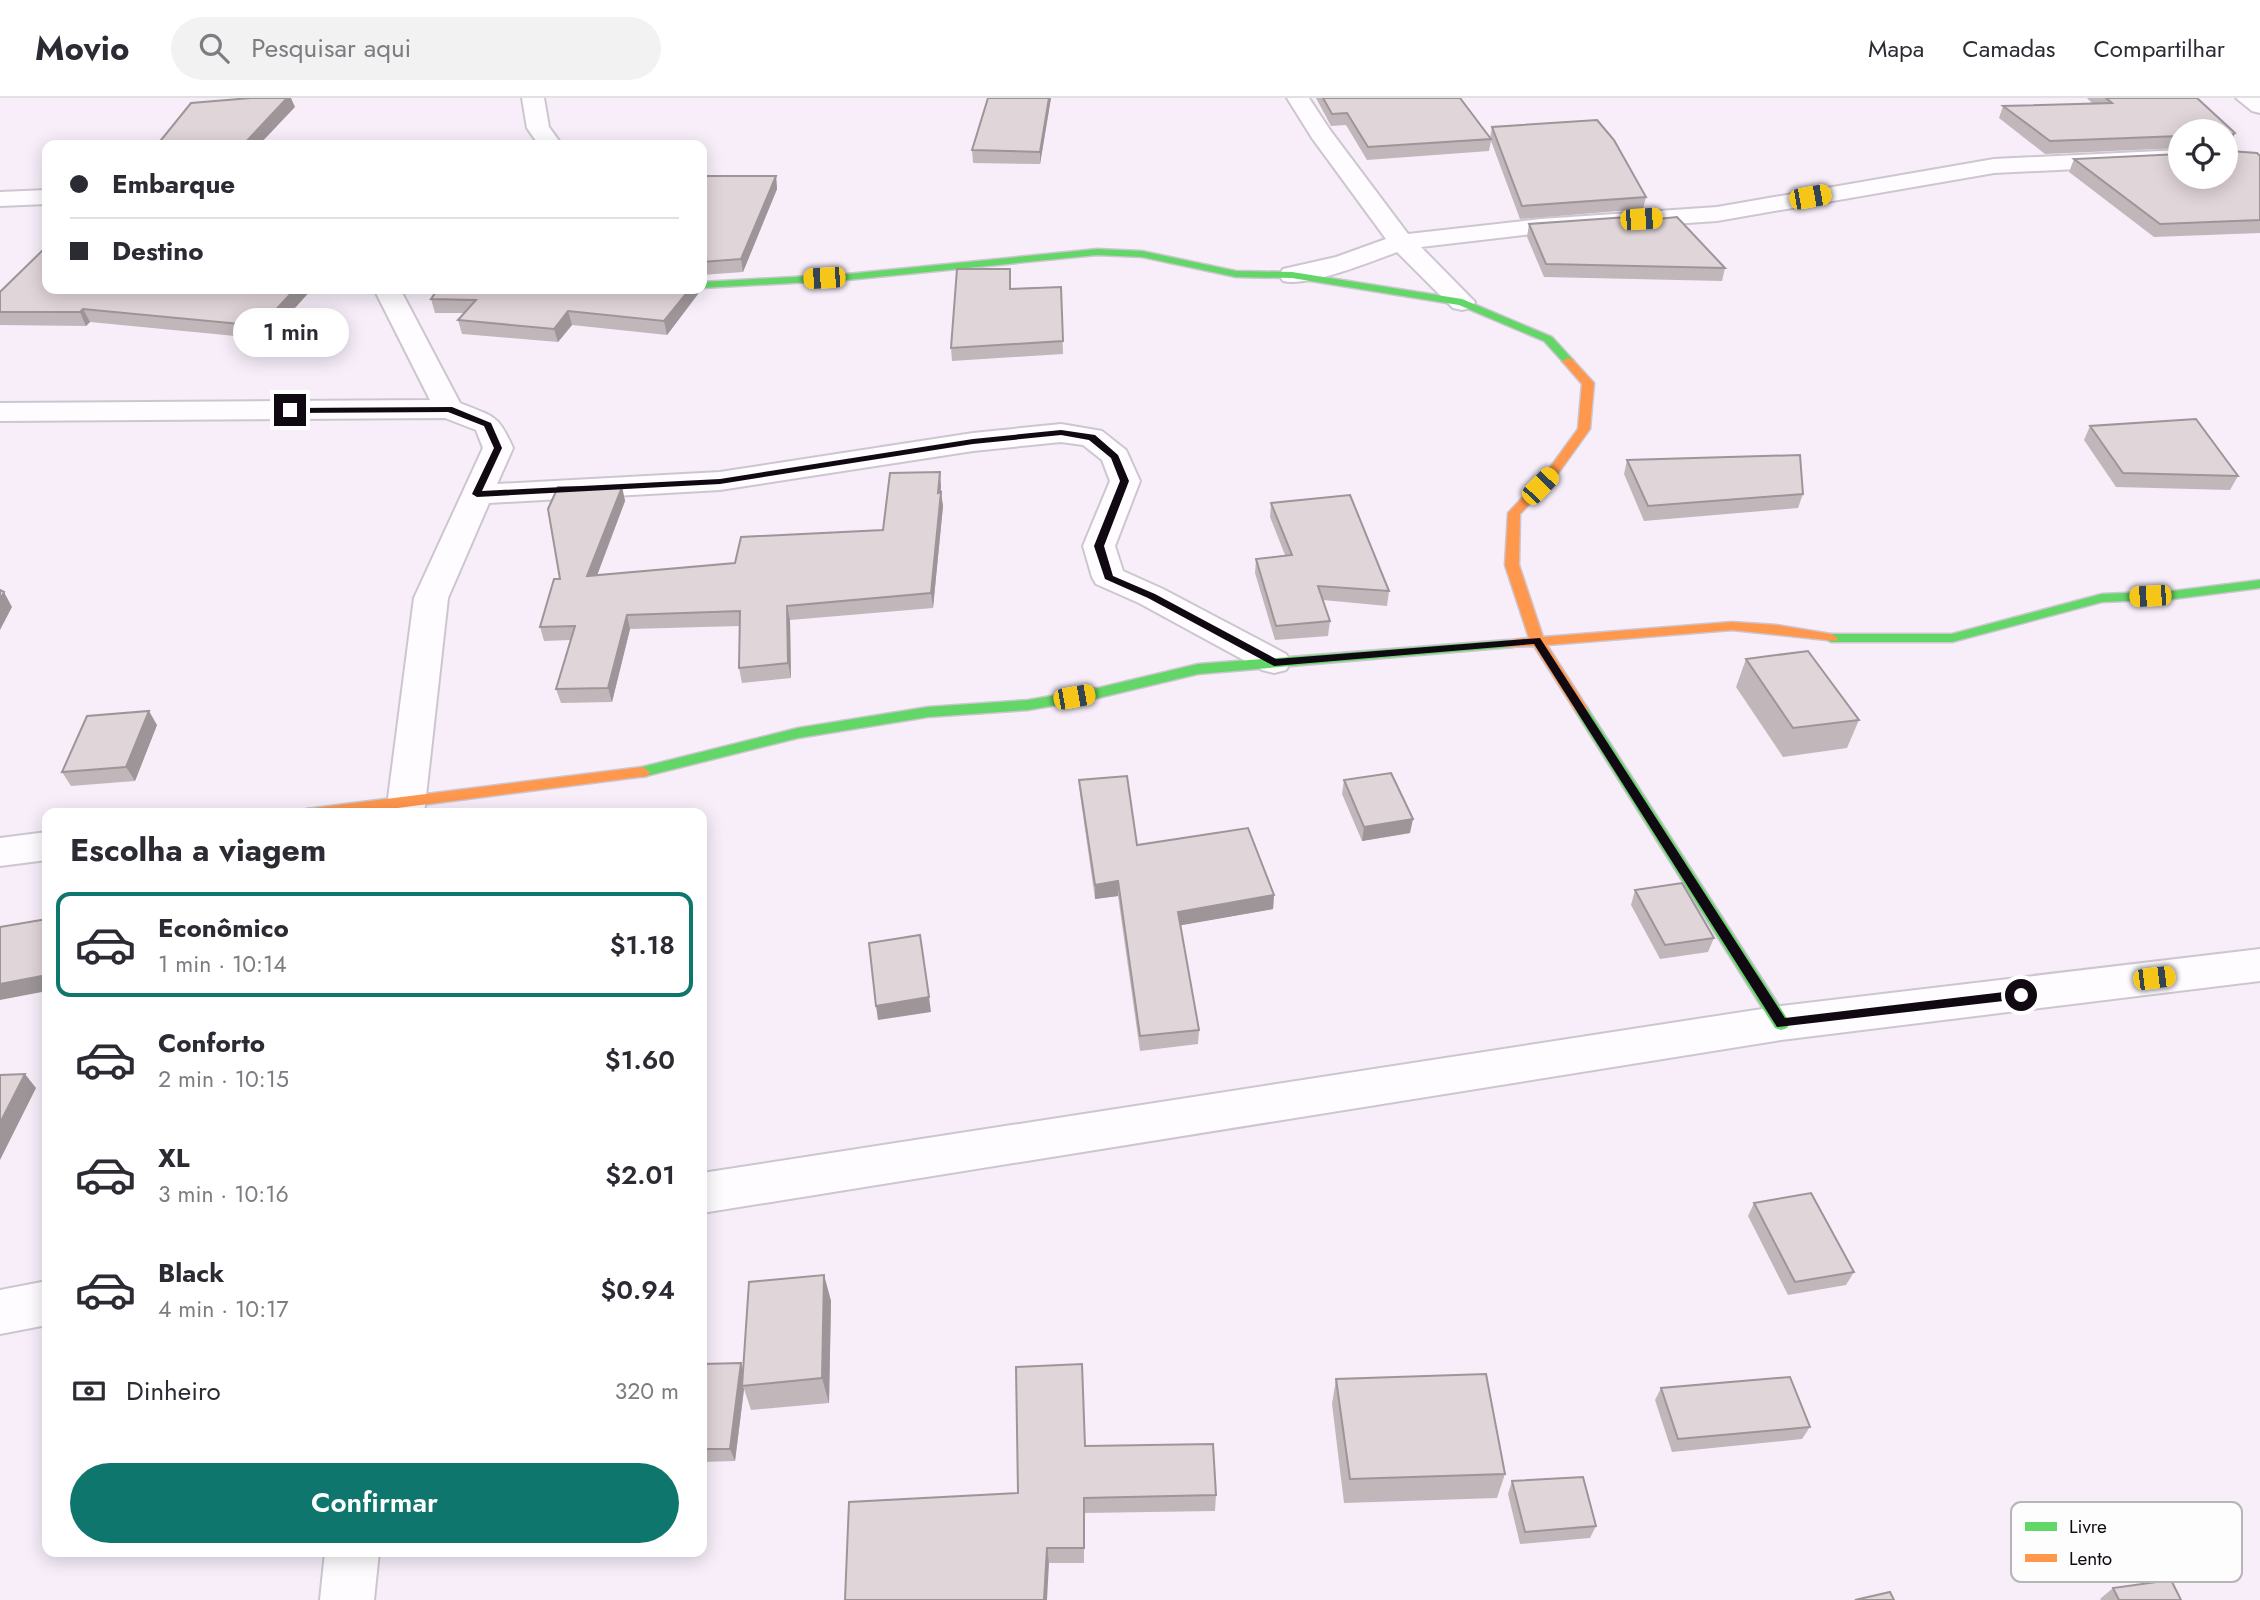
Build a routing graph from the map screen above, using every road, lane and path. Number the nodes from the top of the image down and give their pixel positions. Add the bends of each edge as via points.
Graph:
1 (533, 98) edge
2 (2247, 98) edge
3 (1305, 99) edge
4 (2260, 106) edge
5 (547, 140) edge
6 (2168, 158) edge
7 (42, 197) edge
8 (0, 199) edge
9 (1401, 242) junction
10 (1292, 275) junction
11 (707, 285) edge
12 (390, 294) edge
13 (1462, 302) junction
14 (449, 409) junction
15 (0, 412) edge
16 (477, 494) junction
17 (2260, 584) edge
18 (1536, 640) junction
19 (1274, 662) junction
20 (406, 807) edge
21 (42, 847) edge
22 (0, 852) edge
23 (2260, 965) edge
24 (1782, 1024) junction
25 (707, 1192) edge
26 (42, 1304) edge
27 (0, 1312) edge
28 (351, 1557) edge
29 (347, 1600) edge

1 - 5 street via 538,128
2 - 4 street
3 - 9 street via 1321,134
6 - 9 street via 1994,166 1717,214 1541,226
7 - 8 street
9 - 10 street via 1344,263
9 - 13 street
10 - 11 street via 1236,274 1142,254 1097,252 847,277
10 - 13 street
12 - 14 street
13 - 18 street via 1548,340 1588,383 1584,429 1553,472 1514,513 1512,565
14 - 15 street
14 - 16 street via 488,425 498,448
16 - 19 street via 720,481 973,442 1061,433 1092,437 1115,456 1125,481 1099,546 1108,577
16 - 20 street via 432,598
17 - 18 street via 2102,598 1952,638 1830,638 1732,626
18 - 19 street
18 - 24 street
19 - 20 street via 1198,669 1028,705 928,712 798,733 639,773
21 - 22 street
23 - 24 street
24 - 25 street
26 - 27 street
28 - 29 street

